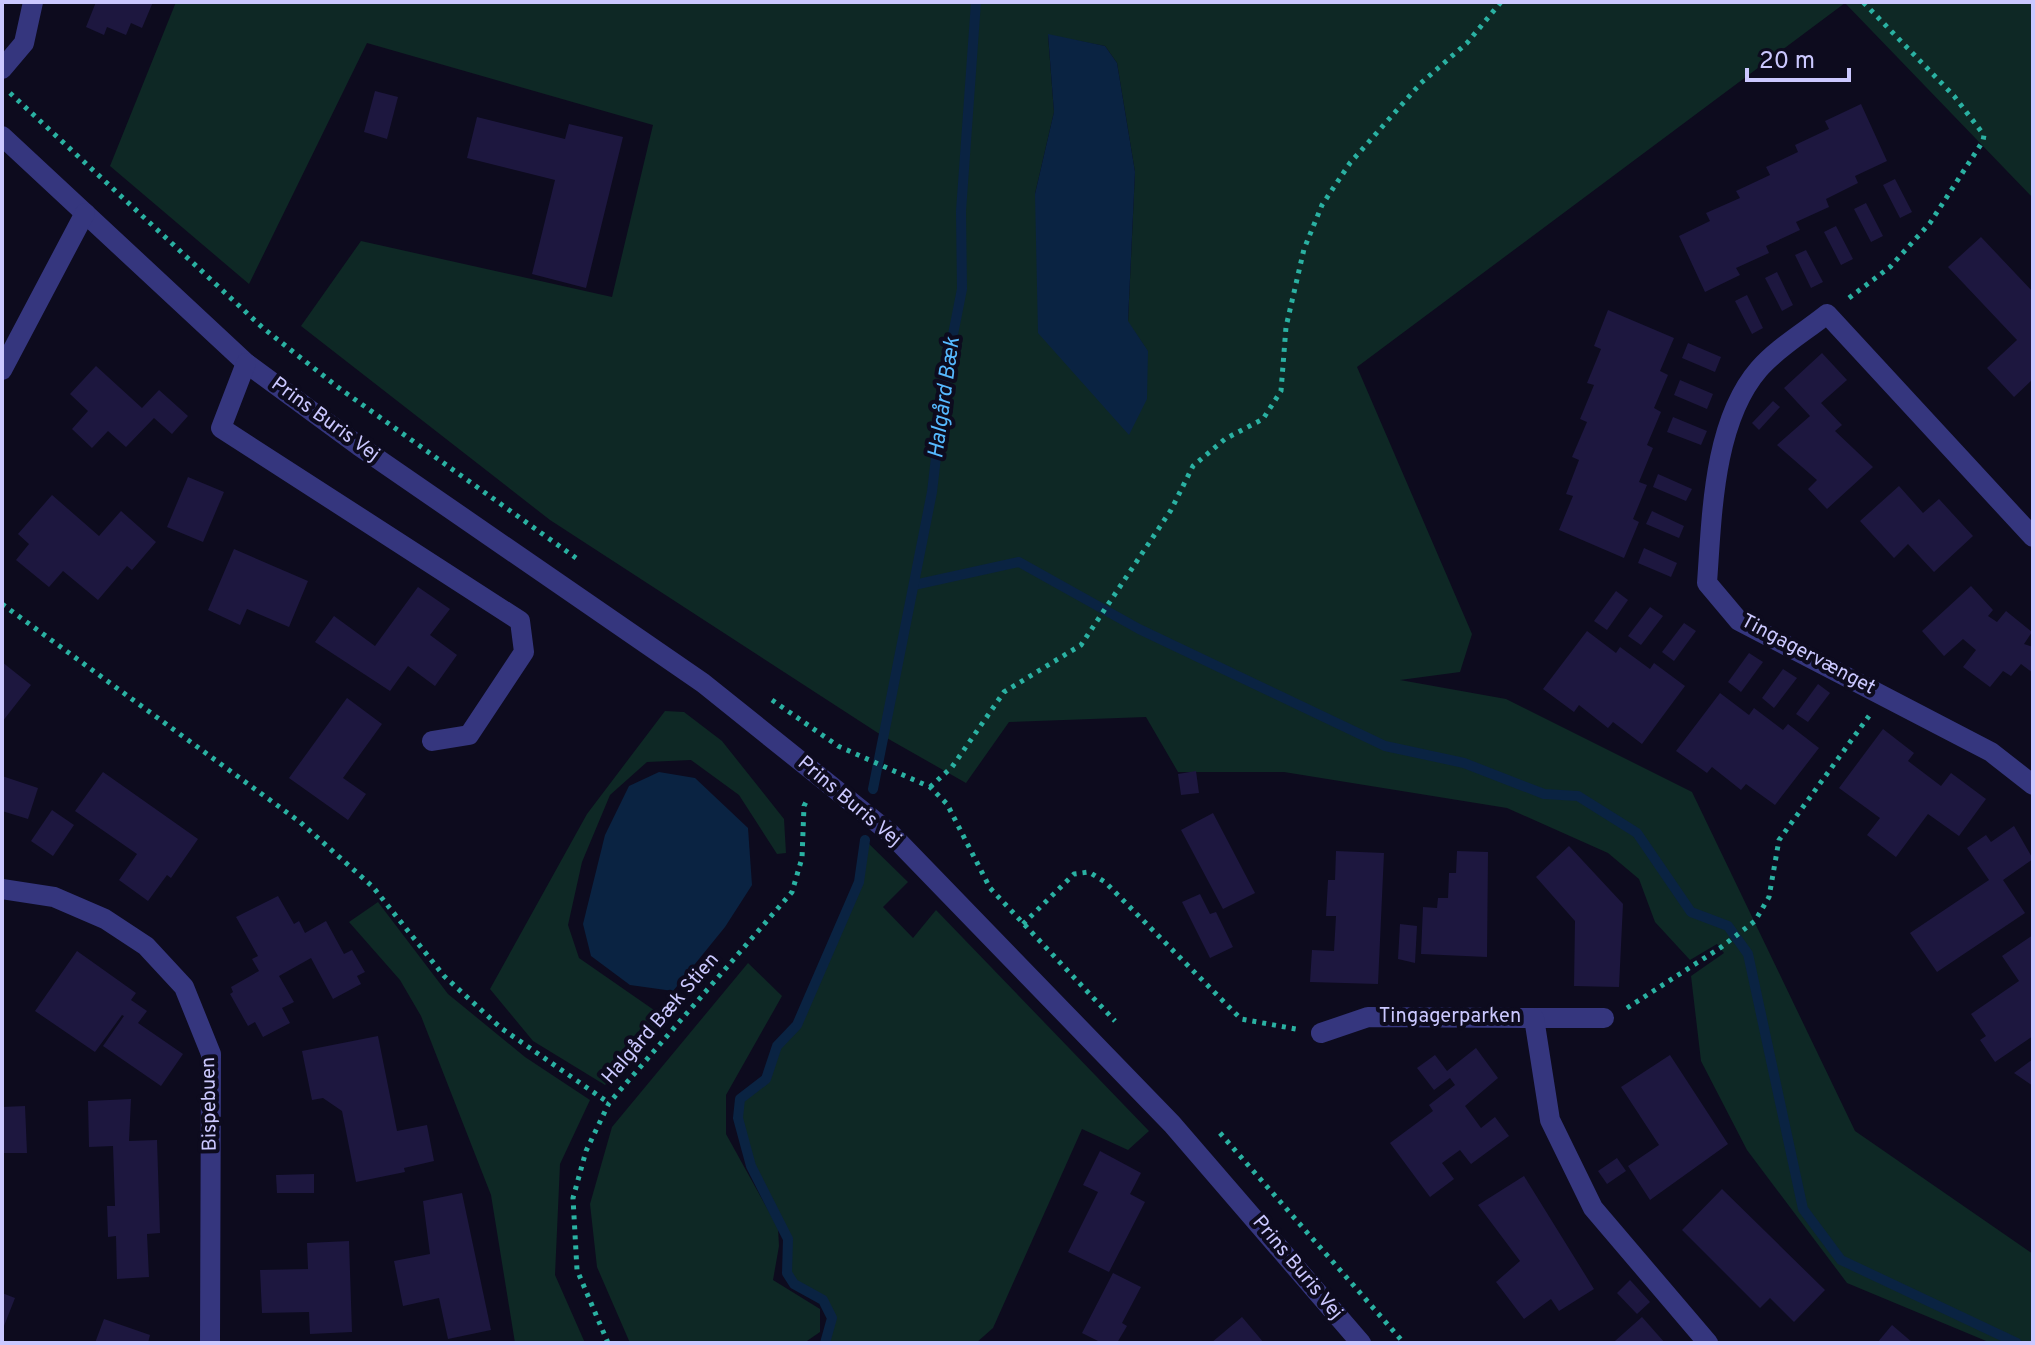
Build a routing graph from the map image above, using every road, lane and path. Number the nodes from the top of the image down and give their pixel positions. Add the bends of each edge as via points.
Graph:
1 (33, 2) edge
2 (1501, 2) edge
3 (1863, 2) edge
4 (2, 69) edge
5 (2, 86) edge
6 (2, 136) edge
7 (85, 213) junction
8 (1827, 314) junction
9 (246, 363) junction
10 (2, 370) edge
11 (2033, 537) edge
12 (580, 561) dead end
13 (2, 604) edge
14 (1883, 696) junction
15 (770, 698) dead end
16 (432, 741) dead end
17 (821, 777) junction
18 (2033, 785) edge
19 (930, 787) junction
20 (2, 889) edge
21 (1023, 924) junction
22 (1534, 1018) junction
23 (1604, 1018) joint
24 (1121, 1028) dead end
25 (1321, 1033) joint
26 (609, 1103) junction
27 (1214, 1126) dead end
28 (210, 1343) edge
29 (608, 1343) edge
30 (1361, 1343) edge
31 (1404, 1343) edge
32 (1708, 1343) edge

1 - 4 street via 24,43
2 - 19 path via 1360,151 1322,205 1304,249 1286,327 1281,391 1263,419 1225,439 1193,466 1171,510 1081,645 1004,692 952,767
3 - 8 path via 1954,96 1978,125 1983,141 1930,223 1890,267
5 - 12 path via 263,328
6 - 7 street, Prins Buris Vej
7 - 9 street, Prins Buris Vej
7 - 10 street
8 - 11 street
8 - 14 street, Tingagervænget via 1759,369 1736,409 1715,478 1707,583 1739,621
9 - 16 street, Prins Buris Vej via 221,428 520,621 524,652 469,735
9 - 17 street, Prins Buris Vej via 703,683
13 - 26 path via 300,822 373,887 444,976 501,1028
14 - 18 street, Tingagervænget via 1991,752
14 - 23 path via 1779,840 1769,897 1755,921 1634,1005
15 - 19 path via 838,746
17 - 26 path, Halgård Bæk Stien via 804,806 802,858 792,892
17 - 30 street, Prins Buris Vej via 890,833 1172,1124
19 - 21 path via 947,804 990,888
20 - 28 street, Bispebuen via 54,897 105,919 146,946 184,987 211,1054
21 - 24 path
21 - 25 path via 1074,874 1089,872 1241,1019
22 - 23 street, Tingagerparken
22 - 25 street, Tingagerparken via 1368,1017
22 - 32 street, Tingagerparken via 1550,1120 1593,1208
26 - 29 path, Halgård Bæk Stien via 586,1151 573,1198 577,1270
27 - 31 path

